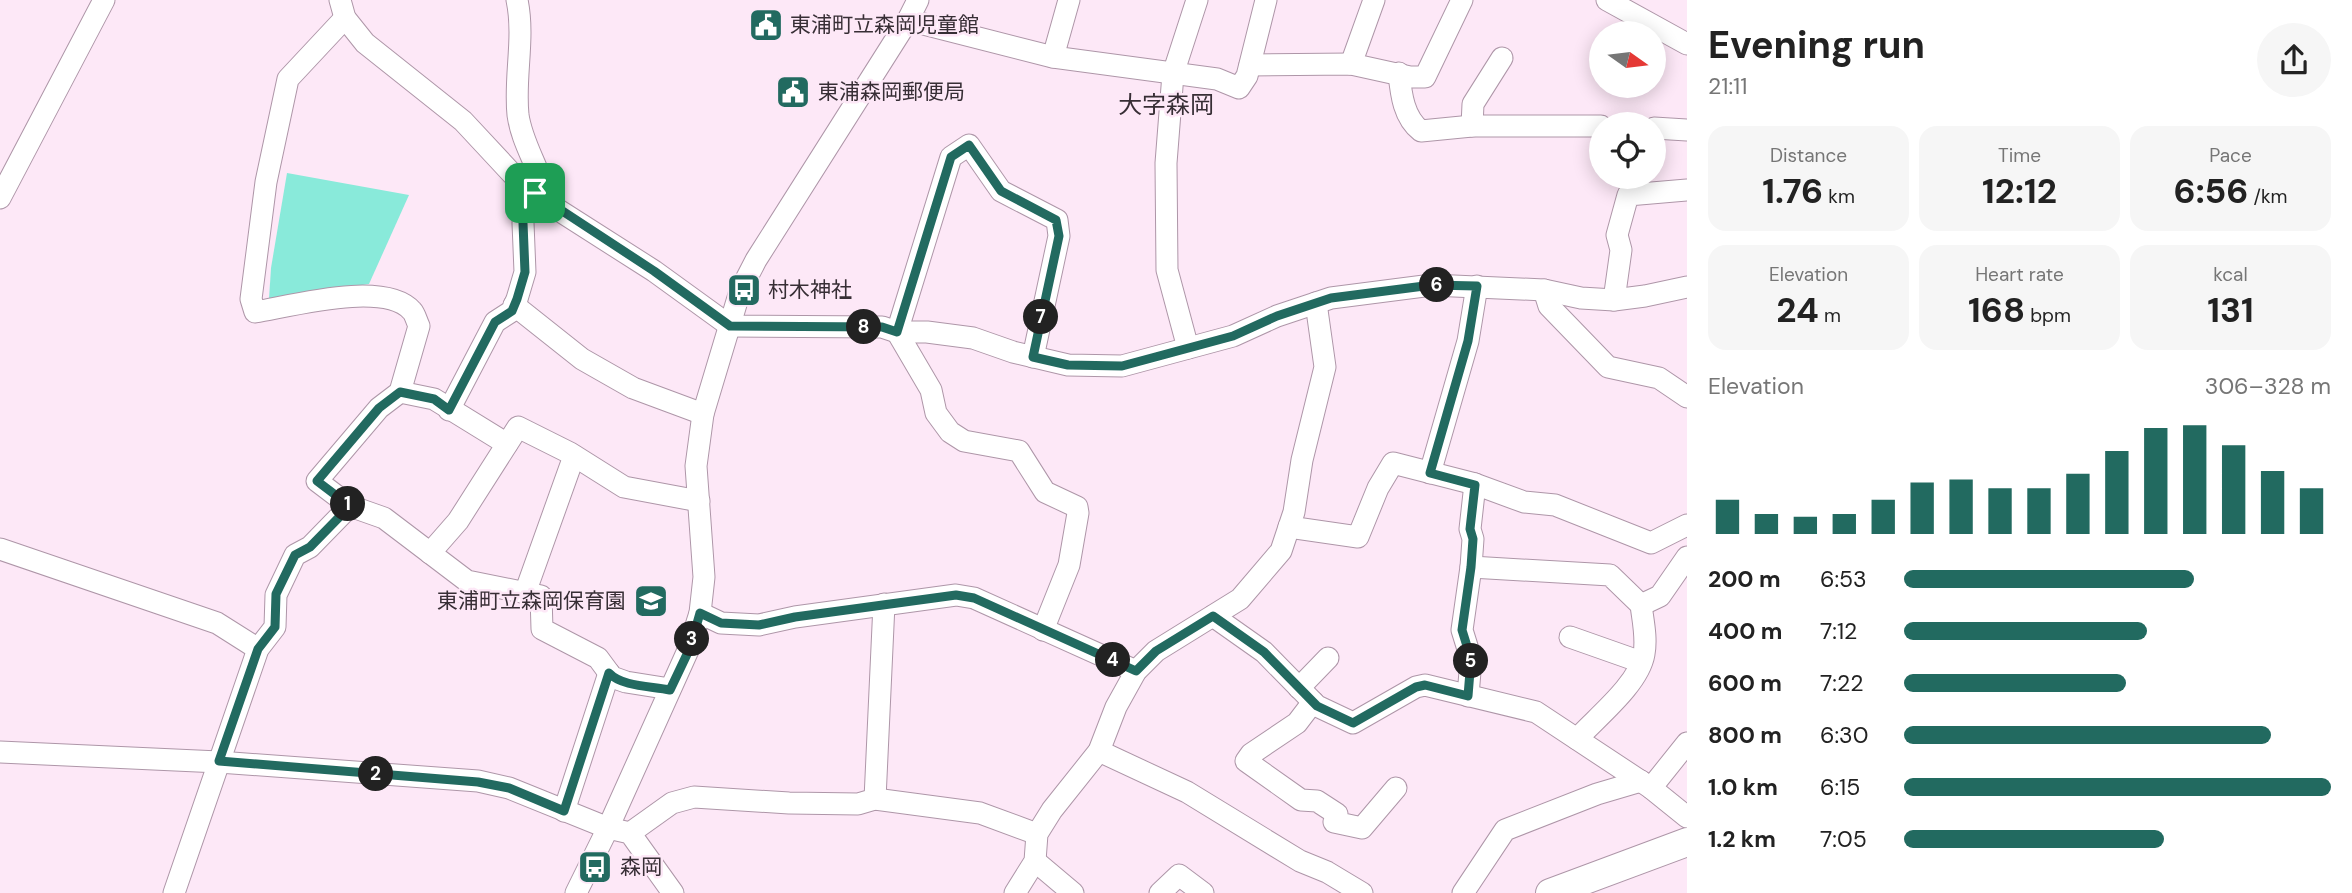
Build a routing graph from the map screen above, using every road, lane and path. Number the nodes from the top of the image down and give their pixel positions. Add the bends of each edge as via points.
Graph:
1 (104, 0) edge
2 (517, 0) edge
3 (918, 0) edge
4 (1069, 0) edge
5 (1196, 0) edge
6 (1266, 0) edge
7 (1374, 0) edge
8 (1462, 0) edge
9 (1607, 0) edge
10 (343, 9) edge
11 (908, 20) junction
12 (1687, 44) edge
13 (1053, 58) junction
14 (1502, 58) dead end
15 (1351, 64) junction
16 (1250, 65) junction
17 (1399, 73) junction
18 (1173, 74) junction
19 (1472, 125) junction
20 (1589, 126) edge
21 (1666, 129) edge
22 (1687, 130) edge
23 (538, 185) junction
24 (1687, 190) edge
25 (0, 198) edge
26 (1477, 286) junction
27 (1687, 286) edge
28 (1544, 290) junction
29 (1614, 300) junction
30 (1315, 303) junction
31 (514, 305) junction
32 (730, 326) junction
33 (897, 332) junction
34 (1188, 348) junction
35 (1033, 357) junction
36 (400, 392) junction
37 (1687, 397) edge
38 (449, 410) junction
39 (703, 414) junction
40 (507, 444) junction
41 (574, 456) junction
42 (1430, 473) junction
43 (1475, 485) junction
44 (699, 501) junction
45 (350, 506) junction
46 (1687, 525) edge
47 (1289, 527) junction
48 (0, 549) edge
49 (430, 553) junction
50 (1687, 557) edge
51 (1471, 567) junction
52 (525, 593) junction
53 (884, 604) junction
54 (1641, 605) junction
55 (700, 613) junction
56 (1213, 616) junction
57 (1044, 630) junction
58 (1570, 637) dead end
59 (258, 649) junction
60 (1328, 658) dead end
61 (1641, 662) junction
62 (1136, 671) junction
63 (609, 673) junction
64 (670, 690) junction
65 (1306, 695) junction
66 (1468, 696) junction
67 (1577, 739) junction
68 (1687, 743) edge
69 (1099, 751) junction
70 (0, 752) edge
71 (219, 761) junction
72 (1646, 785) junction
73 (1396, 788) dead end
74 (875, 799) junction
75 (564, 811) junction
76 (1687, 817) edge
77 (608, 828) junction
78 (630, 833) junction
79 (1037, 834) junction
80 (1687, 842) edge
81 (1035, 861) junction
82 (174, 893) edge
83 (576, 893) edge
84 (674, 893) edge
85 (1015, 893) edge
86 (1073, 893) edge
87 (1160, 893) edge
88 (1203, 893) edge
89 (1362, 893) edge
90 (1464, 893) edge
91 (1550, 893) edge

1 - 25 street
2 - 23 street via 518,113
3 - 11 street
4 - 13 street
5 - 18 street
6 - 16 street
7 - 15 street
8 - 17 street via 1425,77
9 - 12 street
10 - 23 street via 365,43 463,121 517,179
10 - 36 street via 288,79 267,182 251,299 255,312 337,297 373,295 398,302 412,311 419,326
11 - 13 street
11 - 32 street via 756,260 740,290
13 - 18 street
14 - 19 street via 1473,104
15 - 16 street
15 - 17 street
16 - 18 street via 1239,88 1217,79
17 - 19 street via 1410,123 1421,131
18 - 34 street via 1166,163 1167,270
19 - 20 street
21 - 22 street
23 - 31 street via 526,203 525,272
23 - 32 street
24 - 29 street via 1628,195 1617,235 1621,250
26 - 28 street
26 - 30 street via 1432,285
26 - 42 street via 1468,341
27 - 29 street
28 - 29 street
28 - 37 street via 1549,306 1608,367 1659,378
30 - 34 street via 1233,336
30 - 47 street via 1325,367
31 - 38 street via 495,322
31 - 39 street via 582,359 633,388
32 - 33 street via 882,327
32 - 39 street
33 - 35 street via 973,338
33 - 35 street via 951,157 969,145 1001,191 1056,220 1059,236
33 - 57 street via 950,432 964,441 1019,451 1045,492 1077,507 1069,565
34 - 35 street via 1122,366 1068,365
36 - 38 street via 434,399
36 - 45 street via 379,408 317,481
38 - 40 street
39 - 44 street via 696,466
40 - 41 street via 518,427
40 - 49 street via 458,521
41 - 44 street via 624,487
41 - 52 street
42 - 43 street
42 - 47 street via 1393,464 1358,537
43 - 46 street via 1524,502 1555,505 1651,543
43 - 51 street
44 - 55 street via 704,577
45 - 49 street via 384,517
45 - 59 street via 310,547 295,555 276,594 275,627
47 - 56 street via 1281,551 1240,599
48 - 59 street via 217,623
49 - 52 street via 467,581
50 - 54 street via 1660,596
51 - 54 street via 1610,575
51 - 66 street via 1462,630 1471,659
52 - 63 street via 541,596 542,629 598,658
53 - 55 street via 759,625 721,623
53 - 57 street via 956,595 974,598
53 - 74 street
54 - 61 street via 1645,636
55 - 64 street
56 - 62 street via 1156,651
56 - 65 street via 1264,652
57 - 62 street
58 - 61 street
59 - 71 street
60 - 65 street
61 - 67 street via 1637,675
62 - 69 street
63 - 64 street via 626,682
63 - 75 street
64 - 77 street
65 - 66 street via 1353,723 1416,687 1425,685
65 - 73 street via 1297,723 1246,761 1301,800 1317,801 1337,814 1334,822 1362,828
66 - 67 street via 1536,712
67 - 72 street
68 - 72 street
69 - 79 street
69 - 89 street via 1187,792
70 - 71 street
71 - 75 street via 478,782 509,788
71 - 82 street
72 - 76 street
72 - 90 street via 1597,794 1505,830
74 - 78 street via 858,804 694,797 672,803
74 - 79 street via 980,813
75 - 77 street
77 - 78 street
77 - 83 street
78 - 84 street
79 - 81 street
80 - 91 main road
81 - 85 street
81 - 86 street
87 - 88 street via 1179,875

